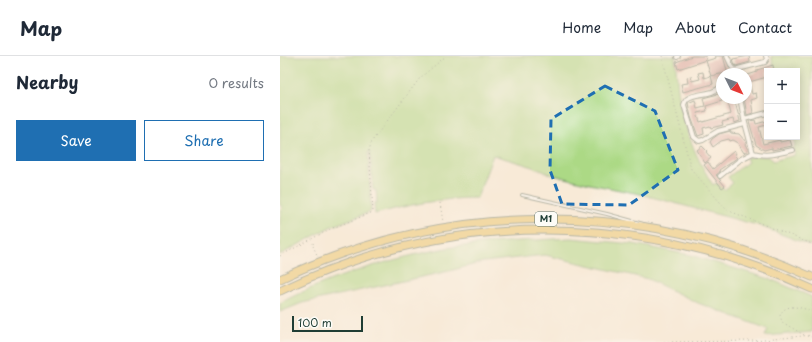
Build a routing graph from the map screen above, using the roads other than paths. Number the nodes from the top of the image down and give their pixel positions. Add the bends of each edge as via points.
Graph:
1 (728, 56) edge
2 (766, 56) edge
3 (733, 68) edge
4 (747, 68) edge
5 (716, 90) edge
6 (741, 104) edge
7 (764, 114) edge
8 (744, 121) junction
9 (793, 150) dead end
10 (753, 153) junction
11 (720, 176) dead end
12 (522, 195) dead end
13 (662, 229) junction
14 (812, 277) edge
15 (280, 279) edge
16 (812, 289) edge
17 (280, 291) edge

1 - 3 street
2 - 4 street via 765,62
5 - 8 street via 689,98 685,102 694,137 703,140 714,132
6 - 8 street
7 - 8 street
8 - 10 street
9 - 10 street via 769,155
10 - 11 street
12 - 13 lane
13 - 14 highway, M1 via 733,246
13 - 15 highway, M1 via 607,221 554,219 486,222 406,235 359,248
16 - 17 highway, M1 via 749,263 686,246 633,236 555,230 482,233 408,246 345,265

